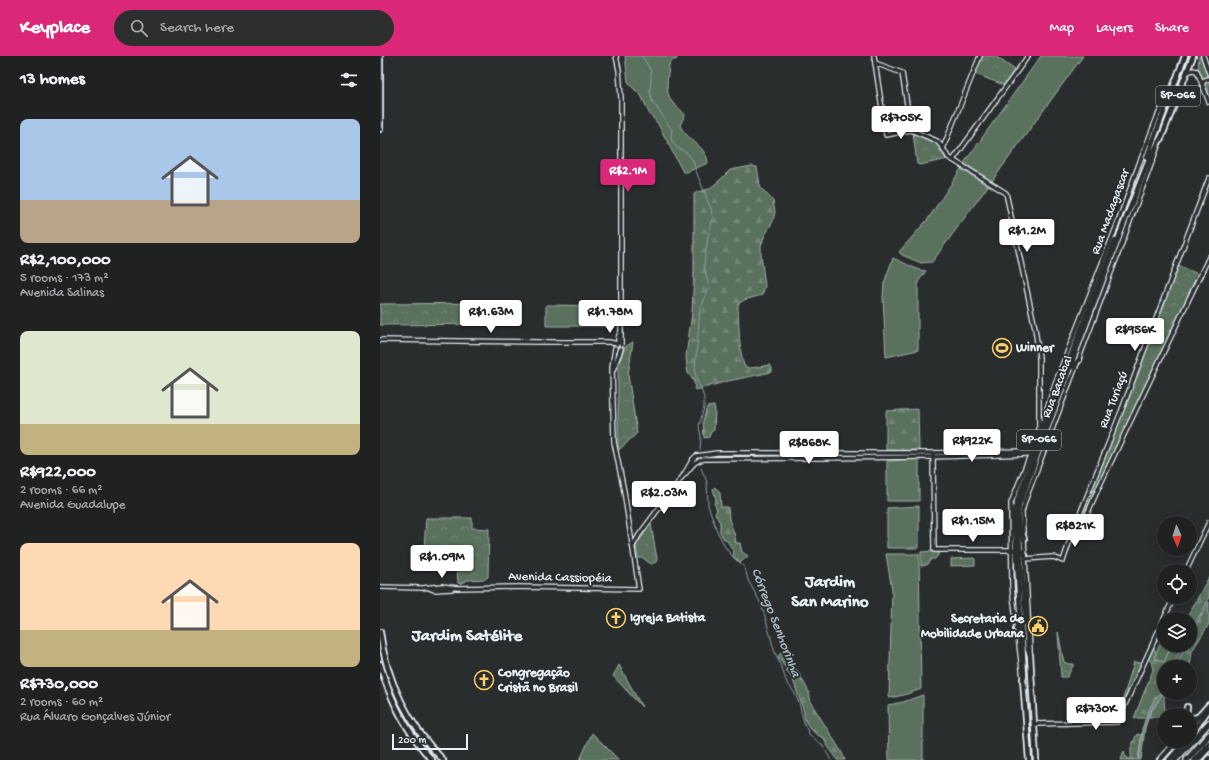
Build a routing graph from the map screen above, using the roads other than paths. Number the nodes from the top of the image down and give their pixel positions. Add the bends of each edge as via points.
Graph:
1 (380, 56) edge
2 (616, 56) edge
3 (874, 56) edge
4 (980, 56) edge
5 (1028, 56) edge
6 (1185, 56) edge
7 (1193, 56) edge
8 (1203, 56) edge
9 (875, 63) junction
10 (1188, 72) junction
11 (1209, 73) edge
12 (1209, 79) edge
13 (1175, 83) junction
14 (1202, 84) junction
15 (1209, 102) edge
16 (1166, 107) junction
17 (1173, 110) junction
18 (380, 125) edge
19 (380, 129) edge
20 (911, 130) junction
21 (1162, 136) junction
22 (943, 148) junction
23 (953, 160) junction
24 (1209, 178) edge
25 (1105, 255) junction
26 (1209, 257) edge
27 (1105, 266) junction
28 (380, 340) edge
29 (618, 346) junction
30 (1069, 349) junction
31 (1069, 360) junction
32 (1079, 360) junction
33 (613, 370) junction
34 (1068, 374) junction
35 (1058, 390) junction
36 (1052, 395) junction
37 (1038, 405) junction
38 (1052, 406) junction
39 (1058, 414) junction
40 (1039, 429) junction
41 (1044, 452) junction
42 (1033, 453) junction
43 (1020, 454) junction
44 (933, 455) junction
45 (1028, 459) junction
46 (683, 476) junction
47 (1018, 512) junction
48 (1209, 522) edge
49 (1073, 531) junction
50 (630, 533) junction
51 (639, 536) junction
52 (1024, 540) junction
53 (633, 546) junction
54 (1016, 550) junction
55 (1025, 557) junction
56 (1189, 564) edge
57 (380, 587) edge
58 (1171, 604) edge
59 (1020, 619) junction
60 (1016, 629) junction
61 (380, 632) edge
62 (380, 638) edge
63 (1030, 655) junction
64 (380, 664) edge
65 (1023, 679) junction
66 (395, 705) junction
67 (1209, 705) edge
68 (404, 706) junction
69 (1209, 710) edge
70 (1209, 715) edge
71 (1198, 717) edge
72 (1209, 723) edge
73 (1034, 724) junction
74 (1197, 726) edge
75 (1197, 728) edge
76 (1209, 735) edge
77 (1209, 743) edge
78 (1171, 748) edge
79 (1180, 748) edge
80 (1209, 748) edge
81 (432, 760) edge
82 (443, 760) edge
83 (1029, 760) edge
84 (1036, 760) edge
85 (1160, 760) edge
86 (1169, 760) edge
87 (1175, 760) edge
88 (1187, 760) edge
89 (1194, 760) edge
90 (1198, 760) edge

1 - 18 main road
2 - 29 street via 621,98 622,339
3 - 9 street
4 - 22 street
5 - 23 street
6 - 13 main road, SP-066
7 - 10 main road, SP-066
8 - 11 street
9 - 20 street via 902,73
9 - 20 street via 887,135
10 - 14 street via 1195,70
10 - 17 main road, SP-066
12 - 14 street
13 - 16 main road, SP-066
13 - 25 street, Rua Madagascar via 1155,124
14 - 15 street
16 - 17 main road
16 - 27 main road, SP-066
17 - 21 main road, SP-066
18 - 19 main road
20 - 22 street via 937,141
21 - 32 street, Rua Bacabal
21 - 34 main road, SP-066 via 1148,162
22 - 23 street
23 - 37 street via 1006,193 1035,328 1039,357
24 - 49 street, Rua Turiaçú
25 - 27 main road
25 - 30 street, Rua Madagascar
26 - 49 street via 1079,533
27 - 31 main road, SP-066
28 - 29 street via 601,342
29 - 33 street
29 - 33 street
30 - 31 main road
30 - 36 street, Rua Madagascar
31 - 35 main road, SP-066
32 - 34 main road
32 - 39 street, Rua Bacabal
33 - 50 street via 614,442
34 - 38 main road, SP-066
35 - 36 main road
35 - 38 main road, SP-066
36 - 38 street, Rua Madagascar
37 - 38 street
37 - 40 street
38 - 39 street
38 - 40 street, Rua Madagascar
38 - 42 main road, SP-066
39 - 41 street, Rua Bacabal
40 - 42 street, Rua Madagascar
41 - 42 street
41 - 52 street, Rua Bacabal via 1023,506
42 - 43 street
42 - 44 street via 1027,451
42 - 45 street, Rua Madagascar
42 - 47 main road, SP-066
42 - 54 main road, SP-066 via 1014,512
43 - 44 street
43 - 45 street
44 - 46 street via 699,460
44 - 46 street via 717,453 696,456
44 - 54 street via 934,550
45 - 54 street, Rua Madagascar via 1011,503
46 - 51 street
47 - 52 main road
47 - 54 main road, SP-066
48 - 56 street
49 - 55 street, Rua Turiaçú via 1063,561 1053,557
50 - 51 street
50 - 53 street
51 - 53 street
52 - 55 street, Rua Bacabal
53 - 57 street, Avenida Cassiopéia via 639,589
54 - 55 main road
54 - 59 main road, SP-066
54 - 60 street, Rua Madagascar via 1012,587
54 - 63 main road, SP-066
55 - 63 street, Rua Bacabal
58 - 73 street via 1117,722
59 - 60 main road
59 - 65 main road, SP-066
60 - 65 street, Rua Madagascar
61 - 62 main road
62 - 68 main road via 392,680
63 - 73 main road, SP-066
64 - 66 main road
65 - 83 main road, SP-066
66 - 68 main road
66 - 81 main road
67 - 71 main road
68 - 82 main road via 421,735
69 - 74 main road
70 - 75 main road
72 - 87 highway
73 - 84 main road, SP-066
76 - 88 highway
77 - 89 main road
78 - 85 main road
79 - 86 main road
80 - 90 main road

